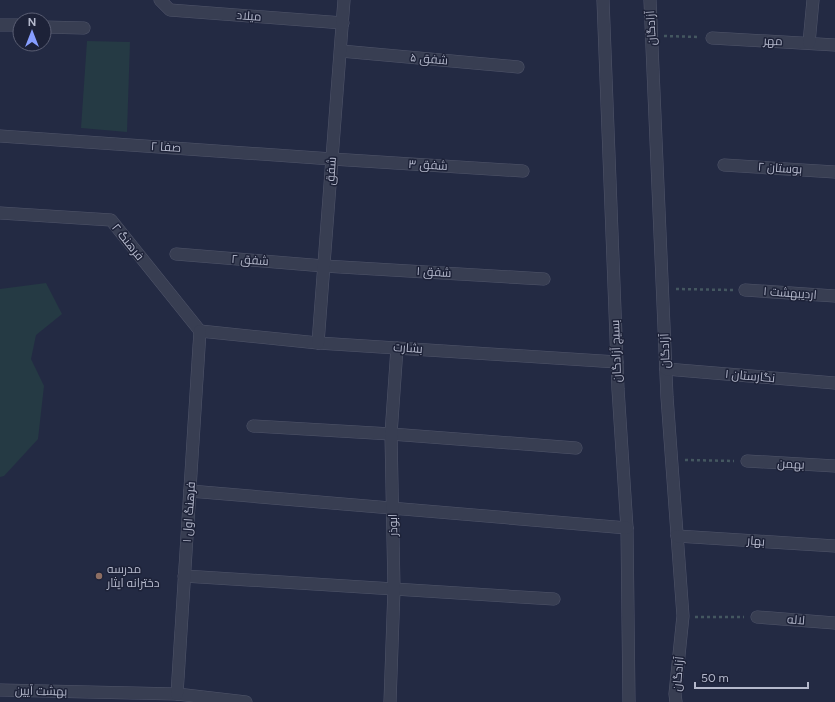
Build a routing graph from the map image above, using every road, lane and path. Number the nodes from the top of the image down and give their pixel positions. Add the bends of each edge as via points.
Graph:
1 (160, 0) edge
2 (344, 0) edge
3 (603, 0) edge
4 (650, 0) edge
5 (813, 0) edge
6 (343, 23) junction
7 (0, 25) edge
8 (12, 26) edge
9 (52, 27) edge
10 (84, 28) dead end
11 (652, 36) junction
12 (712, 38) joint
13 (809, 43) junction
14 (835, 44) edge
15 (340, 51) junction
16 (518, 67) dead end
17 (0, 136) edge
18 (332, 159) junction
19 (724, 165) dead end
20 (523, 171) dead end
21 (835, 172) edge
22 (0, 213) edge
23 (176, 254) dead end
24 (324, 266) junction
25 (544, 279) dead end
26 (662, 289) junction
27 (745, 290) joint
28 (835, 296) edge
29 (200, 331) junction
30 (318, 343) junction
31 (397, 348) junction
32 (617, 362) junction
33 (666, 369) junction
34 (835, 383) edge
35 (253, 426) dead end
36 (391, 434) junction
37 (576, 448) dead end
38 (672, 460) junction
39 (747, 461) joint
40 (835, 466) edge
41 (190, 491) junction
42 (392, 508) junction
43 (628, 528) junction
44 (677, 536) junction
45 (835, 546) edge
46 (184, 576) junction
47 (394, 589) junction
48 (554, 599) dead end
49 (683, 616) junction
50 (756, 617) joint
51 (835, 623) edge
52 (0, 690) edge
53 (177, 694) junction
54 (246, 702) edge
55 (390, 702) edge
56 (629, 702) edge
57 (676, 702) edge

1 - 6 street, میلاد via 170,10
2 - 6 street, شفق
3 - 32 street, بسیج آزادگان
4 - 11 street, آزادگان
5 - 13 street
6 - 15 street, شفق
7 - 8 street
9 - 10 street
11 - 12 path
11 - 26 street, آزادگان
12 - 13 street, مهر
13 - 14 street, مهر
15 - 16 street, شفق ۵
15 - 18 street, شفق
17 - 18 street, صفا ۲
18 - 20 street, شفق ۳
18 - 24 street, شفق
19 - 21 street, بوستان ۲
22 - 29 street, فرهنگ ۲ via 111,220
23 - 24 street, شفق ۲
24 - 25 street, شفق ۱
24 - 30 street, شفق
26 - 27 path
26 - 33 street, آزادگان
27 - 28 street, اردیبهشت ۱
29 - 30 street, بشارت
29 - 41 street, فرهنگ اول ۱
30 - 31 street, بشارت
31 - 32 street, بشارت
31 - 36 street, ابوذر
32 - 43 street, بسیج آزادگان
33 - 34 street, نگارستان ۱
33 - 38 street, آزادگان
35 - 36 street
36 - 37 street
36 - 42 street, ابوذر
38 - 39 path
38 - 44 street, آزادگان
39 - 40 street, بهمن
41 - 42 street
41 - 46 street, فرهنگ اول ۱
42 - 43 street
42 - 47 street, ابوذر
43 - 56 street, بسیج آزادگان
44 - 45 street, بهار
44 - 49 street, آزادگان
46 - 47 street
46 - 53 street, فرهنگ اول ۱
47 - 48 street
47 - 55 street, ابوذر
49 - 50 path
49 - 57 street, آزادگان
50 - 51 street, لاله
52 - 53 street, بهشت آیین
53 - 54 street, بهشت آیین

